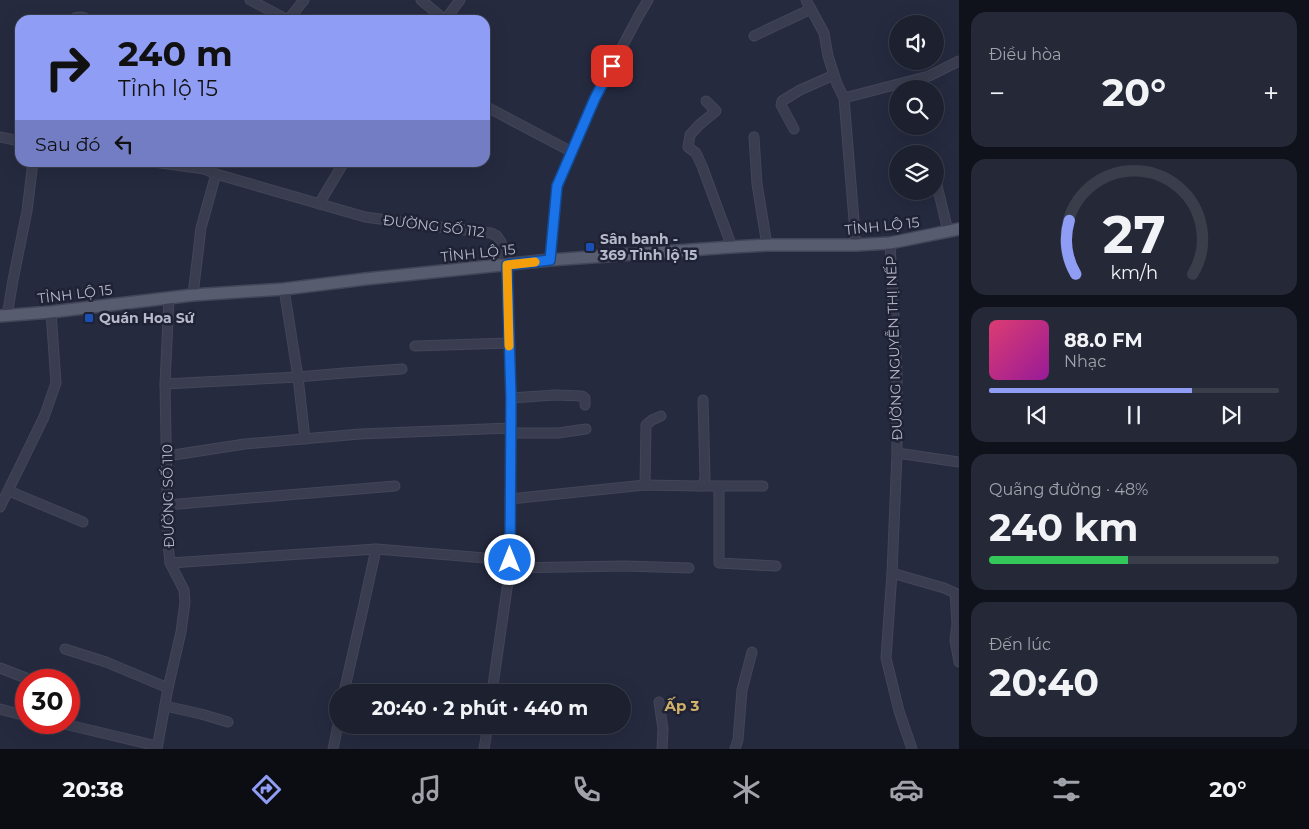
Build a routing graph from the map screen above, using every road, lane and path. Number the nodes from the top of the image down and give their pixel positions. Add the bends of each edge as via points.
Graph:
1 (250, 0) edge
2 (304, 0) edge
3 (422, 0) edge
4 (460, 0) edge
5 (648, 0) edge
6 (806, 0) edge
7 (811, 9) junction
8 (278, 15) edge
9 (292, 15) edge
10 (439, 15) edge
11 (449, 15) edge
12 (754, 36) dead end
13 (959, 61) edge
14 (834, 75) junction
15 (844, 98) junction
16 (706, 101) dead end
17 (490, 109) edge
18 (794, 130) dead end
19 (0, 137) edge
20 (754, 137) dead end
21 (15, 140) edge
22 (572, 152) junction
23 (32, 167) edge
24 (207, 167) edge
25 (341, 167) edge
26 (216, 174) junction
27 (943, 200) edge
28 (319, 204) junction
29 (953, 230) edge
30 (890, 243) junction
31 (766, 245) junction
32 (856, 245) junction
33 (732, 246) junction
34 (550, 260) junction
35 (507, 265) junction
36 (284, 289) junction
37 (193, 295) junction
38 (169, 298) junction
39 (51, 312) junction
40 (3, 316) edge
41 (509, 343) junction
42 (415, 346) dead end
43 (402, 369) dead end
44 (298, 377) junction
45 (165, 384) junction
46 (511, 398) junction
47 (703, 400) dead end
48 (585, 405) dead end
49 (661, 416) dead end
50 (586, 429) dead end
51 (510, 430) junction
52 (305, 439) junction
53 (897, 453) junction
54 (166, 456) junction
55 (959, 462) edge
56 (645, 485) junction
57 (395, 486) dead end
58 (699, 486) junction
59 (719, 486) junction
60 (763, 486) dead end
61 (9, 491) junction
62 (510, 499) junction
63 (167, 505) junction
64 (0, 508) edge
65 (83, 522) dead end
66 (376, 549) junction
67 (170, 563) junction
68 (510, 564) junction
69 (776, 566) dead end
70 (689, 568) dead end
71 (892, 573) junction
72 (957, 593) edge
73 (65, 649) dead end
74 (752, 652) dead end
75 (959, 662) edge
76 (0, 668) edge
77 (15, 674) edge
78 (346, 684) edge
79 (493, 684) edge
80 (168, 688) junction
81 (659, 702) dead end
82 (164, 706) junction
83 (0, 710) edge
84 (15, 713) edge
85 (228, 722) dead end
86 (80, 728) edge
87 (336, 734) edge
88 (486, 734) edge
89 (157, 747) edge
90 (333, 749) edge
91 (484, 749) edge
92 (662, 749) edge
93 (735, 749) edge
94 (912, 749) edge

1 - 8 street
2 - 9 street
3 - 10 street
4 - 11 street
5 - 22 street via 595,98
6 - 7 street
7 - 12 street
7 - 14 street via 824,32
13 - 15 street via 929,76
14 - 15 street
14 - 18 street via 782,101
15 - 32 street
16 - 33 street via 716,111 690,135 688,147 696,153 702,166
17 - 22 street
19 - 21 street
20 - 31 street
22 - 34 street via 557,186
23 - 40 street via 27,211
24 - 26 street, ĐƯỜNG SỐ 112
25 - 28 street
26 - 28 street, ĐƯỜNG SỐ 112
26 - 37 street via 201,228
27 - 29 street
28 - 35 street, ĐƯỜNG SỐ 112 via 365,217 491,233 501,242
29 - 30 main road, TỈNH LỘ 15
30 - 32 main road, TỈNH LỘ 15
30 - 53 street, ĐƯỜNG NGUYỄN THỊ NẾP via 897,372
31 - 32 main road, TỈNH LỘ 15
31 - 33 main road, TỈNH LỘ 15
33 - 34 main road, TỈNH LỘ 15
34 - 35 main road, TỈNH LỘ 15
35 - 36 main road, TỈNH LỘ 15
35 - 41 street, ĐƯỜNG SỐ 112
36 - 37 main road, TỈNH LỘ 15
36 - 44 street
37 - 38 main road, TỈNH LỘ 15
38 - 39 main road, TỈNH LỘ 15
38 - 45 street, ĐƯỜNG SỐ 110
39 - 40 main road, TỈNH LỘ 15
39 - 61 street via 56,383 44,417
41 - 42 street
41 - 46 street, ĐƯỜNG SỐ 112
43 - 44 street
44 - 45 street
44 - 52 street
45 - 54 street, ĐƯỜNG SỐ 110
46 - 48 street via 582,396
46 - 51 street, ĐƯỜNG SỐ 112
47 - 58 street via 705,477
49 - 56 street via 646,425
50 - 51 street via 558,433
51 - 52 street via 360,434
51 - 62 street, ĐƯỜNG SỐ 112
52 - 54 street
53 - 55 street
53 - 71 street, ĐƯỜNG NGUYỄN THỊ NẾP
54 - 63 street, ĐƯỜNG SỐ 110
56 - 58 street
56 - 62 street
57 - 63 street
58 - 59 street
59 - 60 street
59 - 69 street via 719,563
61 - 64 street
61 - 65 street
62 - 68 street, ĐƯỜNG SỐ 112
63 - 67 street, ĐƯỜNG SỐ 110
66 - 67 street
66 - 68 street
66 - 78 street
67 - 80 street, ĐƯỜNG SỐ 110 via 184,590 185,602
68 - 70 street
68 - 79 street, ĐƯỜNG SỐ 112
71 - 72 street
71 - 94 street, ĐƯỜNG NGUYỄN THỊ NẾP via 886,658
72 - 75 street via 955,640
73 - 80 street
74 - 93 street via 742,690
76 - 77 street
80 - 82 street, ĐƯỜNG SỐ 110
81 - 92 street
82 - 85 street
82 - 89 street, ĐƯỜNG SỐ 110
83 - 84 street
86 - 89 street
87 - 90 street
88 - 91 street

